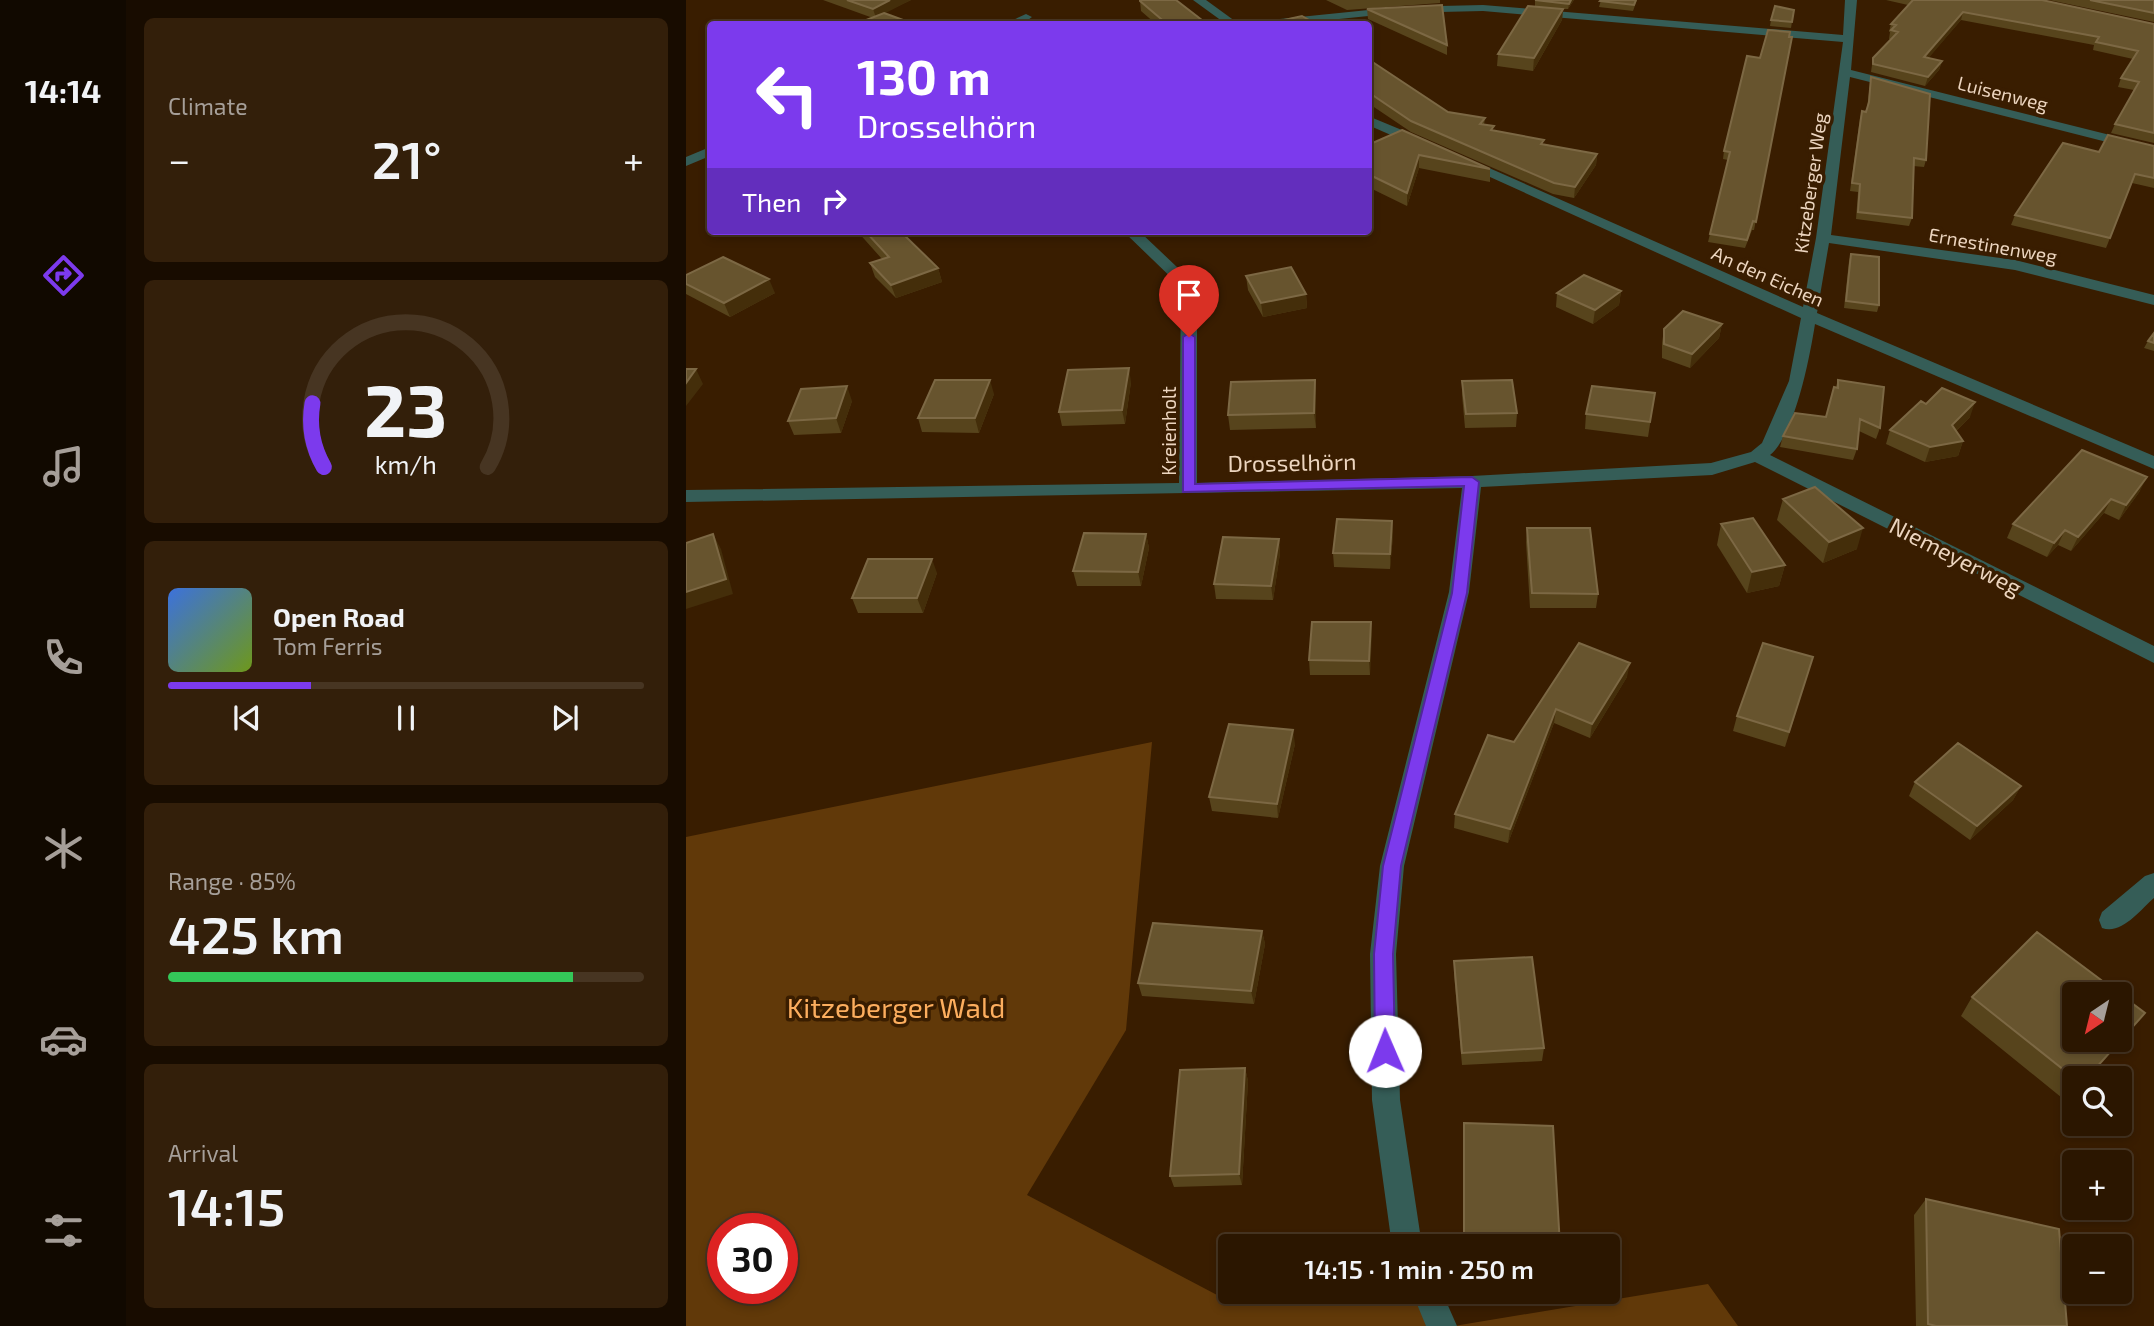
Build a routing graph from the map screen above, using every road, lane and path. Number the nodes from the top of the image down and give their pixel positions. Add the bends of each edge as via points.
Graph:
1 (1199, 0) edge
2 (1580, 0) edge
3 (1851, 0) edge
4 (1572, 17) junction
5 (1026, 18) dead end
6 (1018, 21) edge
7 (1229, 21) edge
8 (1291, 21) edge
9 (1849, 39) junction
10 (1843, 72) junction
11 (1372, 122) edge
12 (1431, 148) edge
13 (2154, 150) edge
14 (707, 152) edge
15 (1456, 159) edge
16 (686, 162) edge
17 (1134, 235) edge
18 (1824, 238) junction
19 (2154, 300) edge
20 (1808, 315) junction
21 (1763, 452) junction
22 (2154, 463) edge
23 (1472, 482) junction
24 (1188, 489) junction
25 (686, 496) edge
26 (2154, 655) edge
27 (2154, 883) edge
28 (2110, 920) dead end
29 (1405, 1234) edge
30 (1432, 1304) edge
31 (1442, 1326) edge

1 - 7 street
2 - 4 street
3 - 9 street, Kitzeberger Weg
4 - 8 street via 1483,8 1398,10
4 - 9 street
5 - 6 street
9 - 10 street, Kitzeberger Weg
10 - 13 street, Luisenweg
10 - 18 street, Kitzeberger Weg
11 - 12 street
14 - 16 street
15 - 20 street, An den Eichen
17 - 24 street, Kreienholt via 1189,286
18 - 19 street, Ernestinenweg via 2015,265
18 - 20 street, Kitzeberger Weg
20 - 21 street, Kitzeberger Weg via 1797,381
20 - 22 street, An den Eichen
21 - 23 street, Drosselhörn via 1712,468
21 - 26 street, Niemeyerweg
23 - 24 street, Drosselhörn
23 - 29 street via 1459,593 1392,866 1383,954 1386,1100
24 - 25 street, Drosselhörn
27 - 28 street
30 - 31 street

